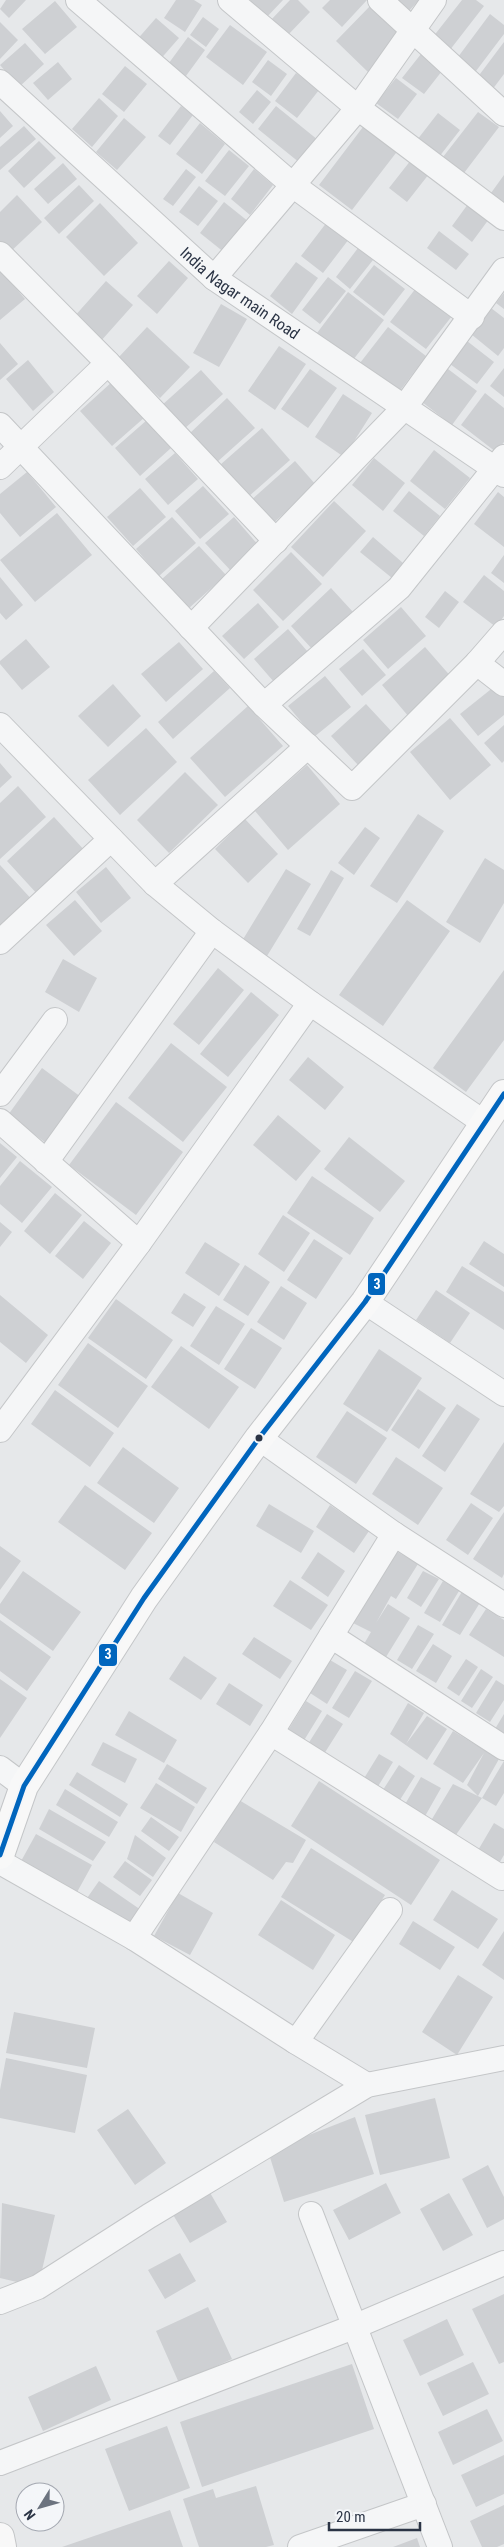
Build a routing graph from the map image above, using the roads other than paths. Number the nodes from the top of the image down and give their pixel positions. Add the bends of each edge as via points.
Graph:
1 (78, 0) edge
2 (230, 0) edge
3 (380, 0) edge
4 (434, 0) edge
5 (413, 31) junction
6 (0, 82) edge
7 (358, 108) junction
8 (504, 114) edge
9 (294, 186) junction
10 (504, 218) edge
11 (0, 254) edge
12 (504, 270) edge
13 (214, 278) junction
14 (472, 317) junction
15 (108, 363) junction
16 (404, 408) junction
17 (0, 425) edge
18 (21, 447) junction
19 (0, 467) edge
20 (501, 467) edge
21 (276, 541) junction
22 (191, 628) junction
23 (504, 632) edge
24 (476, 663) junction
25 (504, 684) edge
26 (264, 704) junction
27 (0, 725) edge
28 (308, 746) junction
29 (111, 839) junction
30 (155, 884) junction
31 (212, 932) junction
32 (0, 942) edge
33 (310, 1003) junction
34 (55, 1020) dead end
35 (0, 1094) edge
36 (504, 1094) edge
37 (0, 1121) edge
38 (483, 1122) junction
39 (46, 1162) junction
40 (139, 1243) junction
41 (366, 1302) junction
42 (504, 1394) edge
43 (0, 1430) edge
44 (259, 1438) junction
45 (394, 1534) junction
46 (504, 1605) edge
47 (331, 1636) junction
48 (271, 1733) junction
49 (504, 1748) edge
50 (0, 1768) edge
51 (24, 1786) junction
52 (0, 1855) edge
53 (0, 1862) edge
54 (504, 1875) edge
55 (390, 1910) dead end
56 (134, 1938) junction
57 (296, 2042) junction
58 (504, 2058) edge
59 (367, 2085) junction
60 (311, 2214) dead end
61 (504, 2263) edge
62 (0, 2302) edge
63 (356, 2326) junction
64 (0, 2463) edge
65 (424, 2504) junction
66 (0, 2537) edge
67 (2, 2547) edge
68 (300, 2547) edge
69 (440, 2547) edge

1 - 9 street
2 - 7 street
3 - 5 street
4 - 5 street
5 - 7 street
5 - 8 street
6 - 13 street, India Nagar main Road
7 - 9 street
7 - 10 street
9 - 13 street
9 - 14 street
11 - 15 street
12 - 14 street
13 - 16 street, India Nagar main Road
14 - 16 street
15 - 18 street
15 - 21 street
16 - 20 street, India Nagar main Road
16 - 21 street
17 - 18 street
18 - 19 street
18 - 22 street
20 - 26 street via 399,588
21 - 22 street
22 - 26 street
23 - 24 street
24 - 25 street
24 - 28 street via 352,788
26 - 28 street
27 - 29 street
28 - 30 street
29 - 30 street
29 - 32 street
30 - 31 street
31 - 33 street
31 - 39 street
33 - 38 street
33 - 40 street
34 - 35 street
36 - 38 street
37 - 39 street
38 - 41 street
39 - 40 street
40 - 43 street
41 - 42 street
41 - 44 street
44 - 45 street
44 - 51 street via 144,1598
45 - 46 street
45 - 47 street
47 - 48 street
47 - 49 street
48 - 54 street via 502,1878
48 - 56 street
50 - 51 street
51 - 52 street
53 - 56 street
55 - 57 street
56 - 57 street
57 - 59 street
58 - 59 street
59 - 62 street via 38,2287
60 - 63 street
61 - 63 street
63 - 64 street
63 - 65 street
65 - 68 street
65 - 69 street
66 - 67 street

